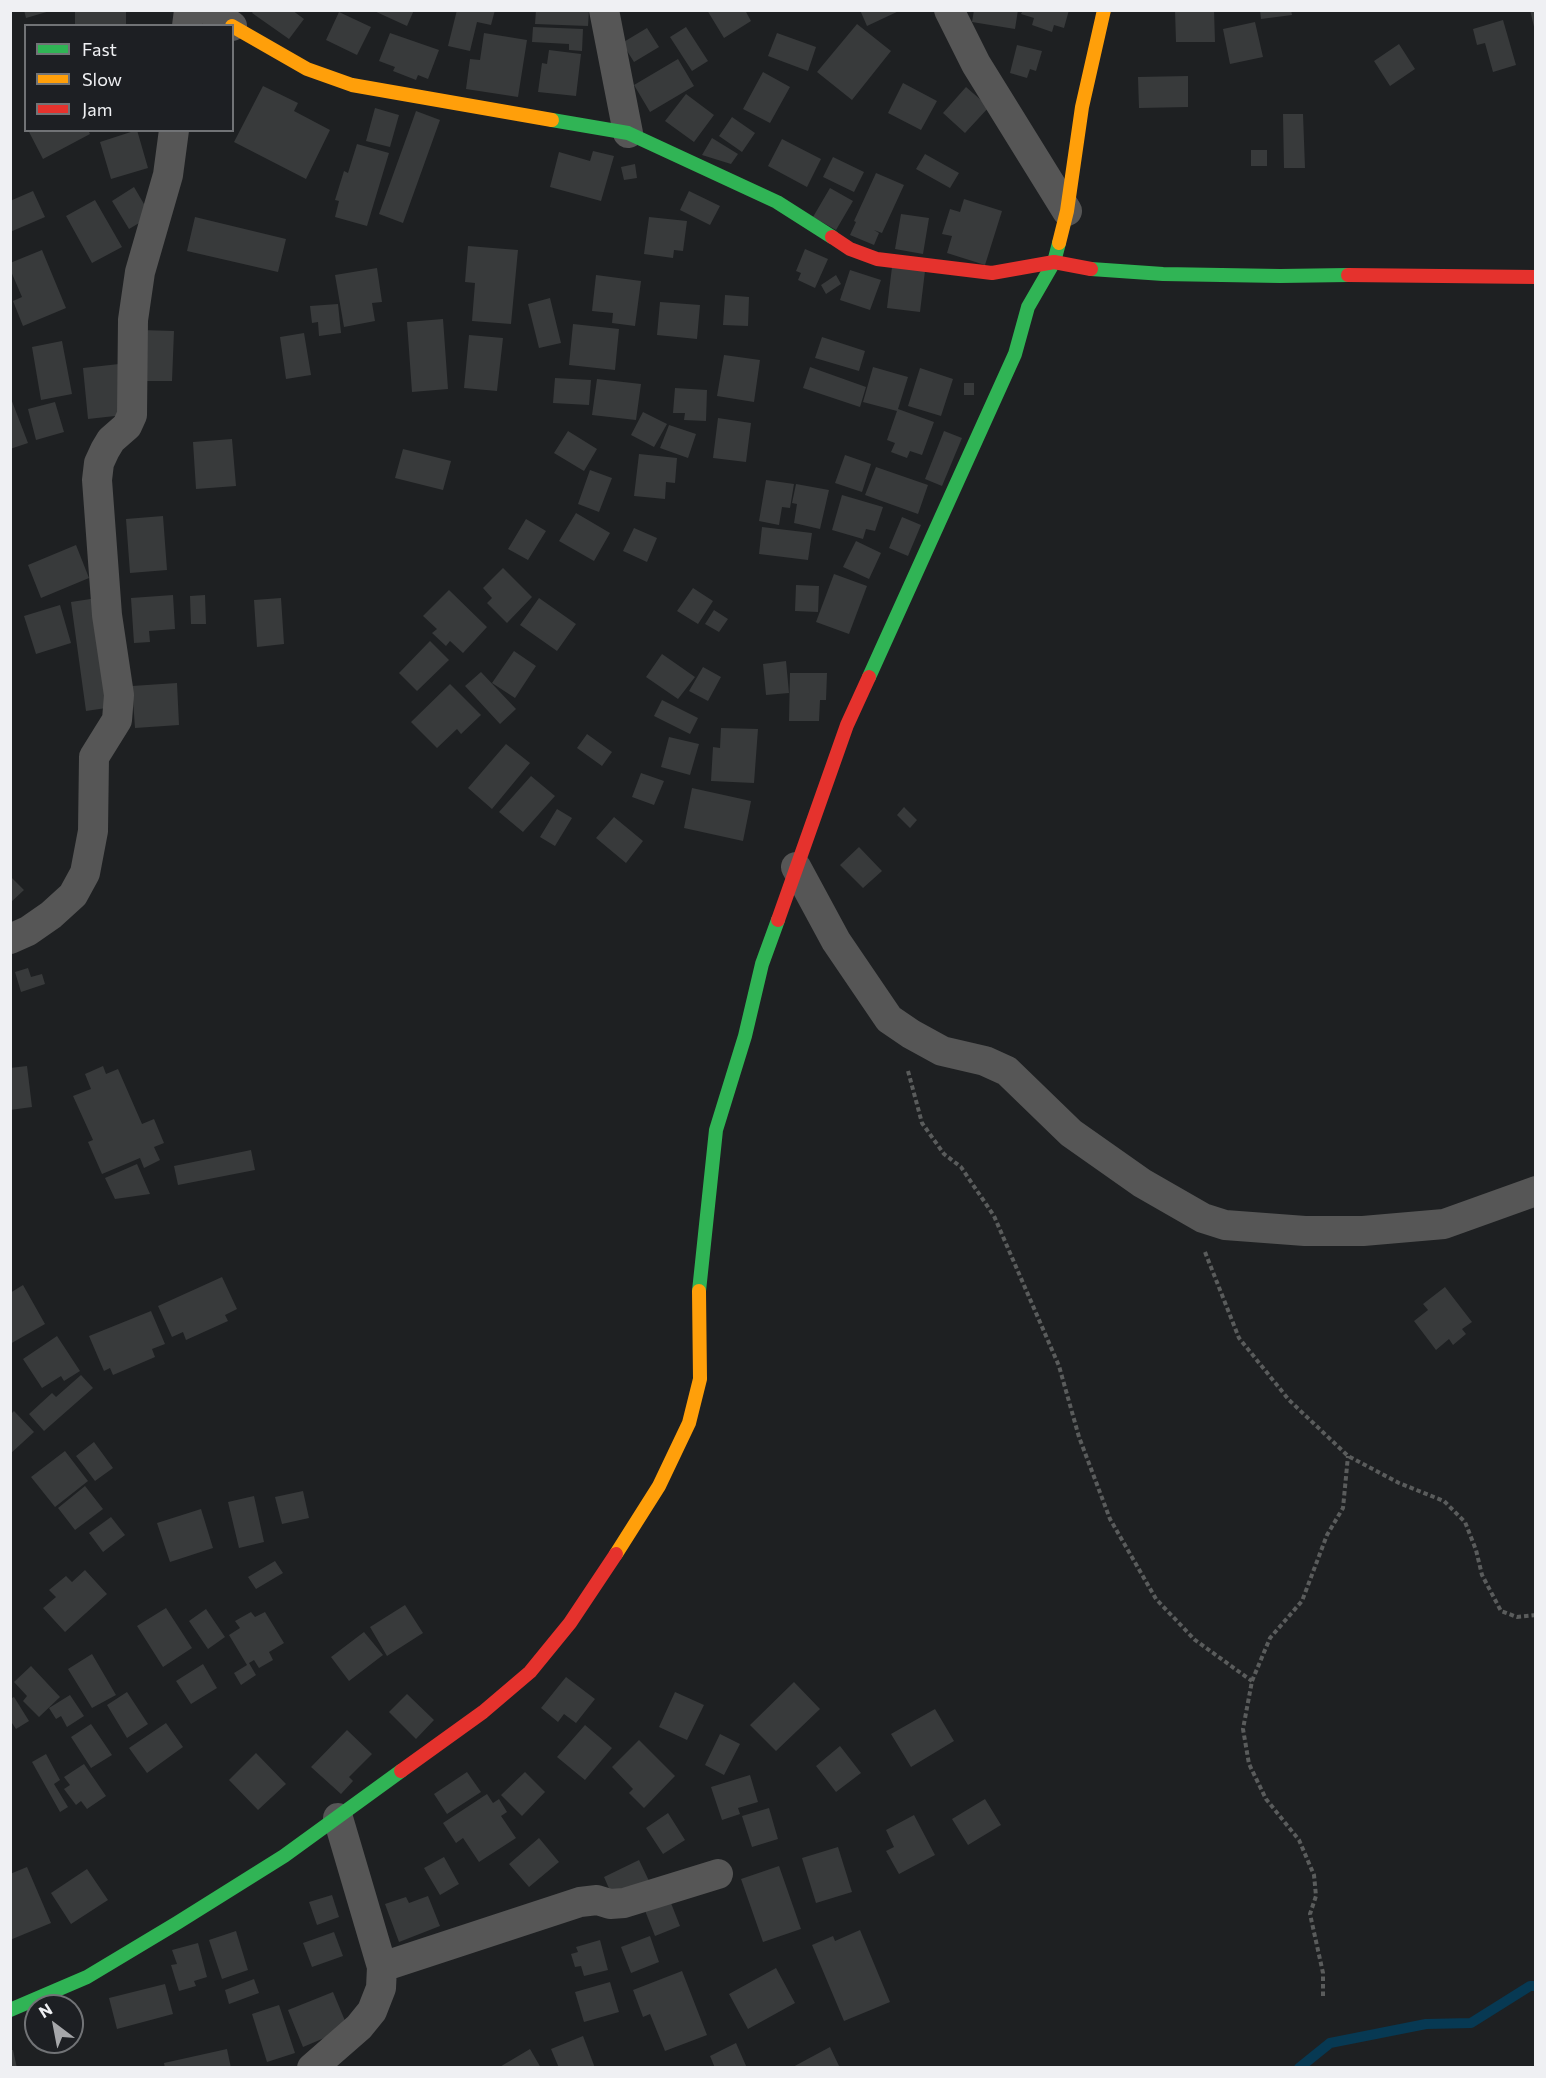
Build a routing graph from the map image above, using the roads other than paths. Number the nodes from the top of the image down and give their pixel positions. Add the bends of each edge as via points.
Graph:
1 (604, 10) edge
2 (949, 10) edge
3 (1104, 10) edge
4 (234, 24) edge
5 (174, 132) edge
6 (628, 133) junction
7 (1067, 212) junction
8 (1054, 262) junction
9 (1536, 277) edge
10 (796, 867) junction
11 (10, 939) edge
12 (1536, 1191) edge
13 (338, 1818) junction
14 (718, 1874) dead end
15 (382, 1967) junction
16 (10, 2010) edge
17 (312, 2067) edge

1 - 6 street
2 - 7 street via 976,64
3 - 7 street via 1082,108
4 - 6 street via 307,69 352,85
5 - 11 street via 168,175 140,272 134,310 132,415 105,450 97,480 107,615 119,696 117,720 94,757 93,831 85,873 73,895 51,915
6 - 8 street via 777,202 850,249 877,259 992,273
7 - 8 street
8 - 9 street via 1163,273
8 - 10 street via 1028,307 1015,354 847,725
10 - 12 street via 836,941 889,1019 942,1052 985,1061 1006,1071 1071,1133 1142,1183 1203,1218 1225,1225 1363,1231 1444,1224
10 - 13 street via 762,964 717,1130 699,1292 700,1379 689,1423 659,1486 570,1623 530,1672 483,1712
13 - 15 street
13 - 16 street via 87,1977
14 - 15 street via 624,1902 580,1902
15 - 17 street via 381,1988 372,2011

